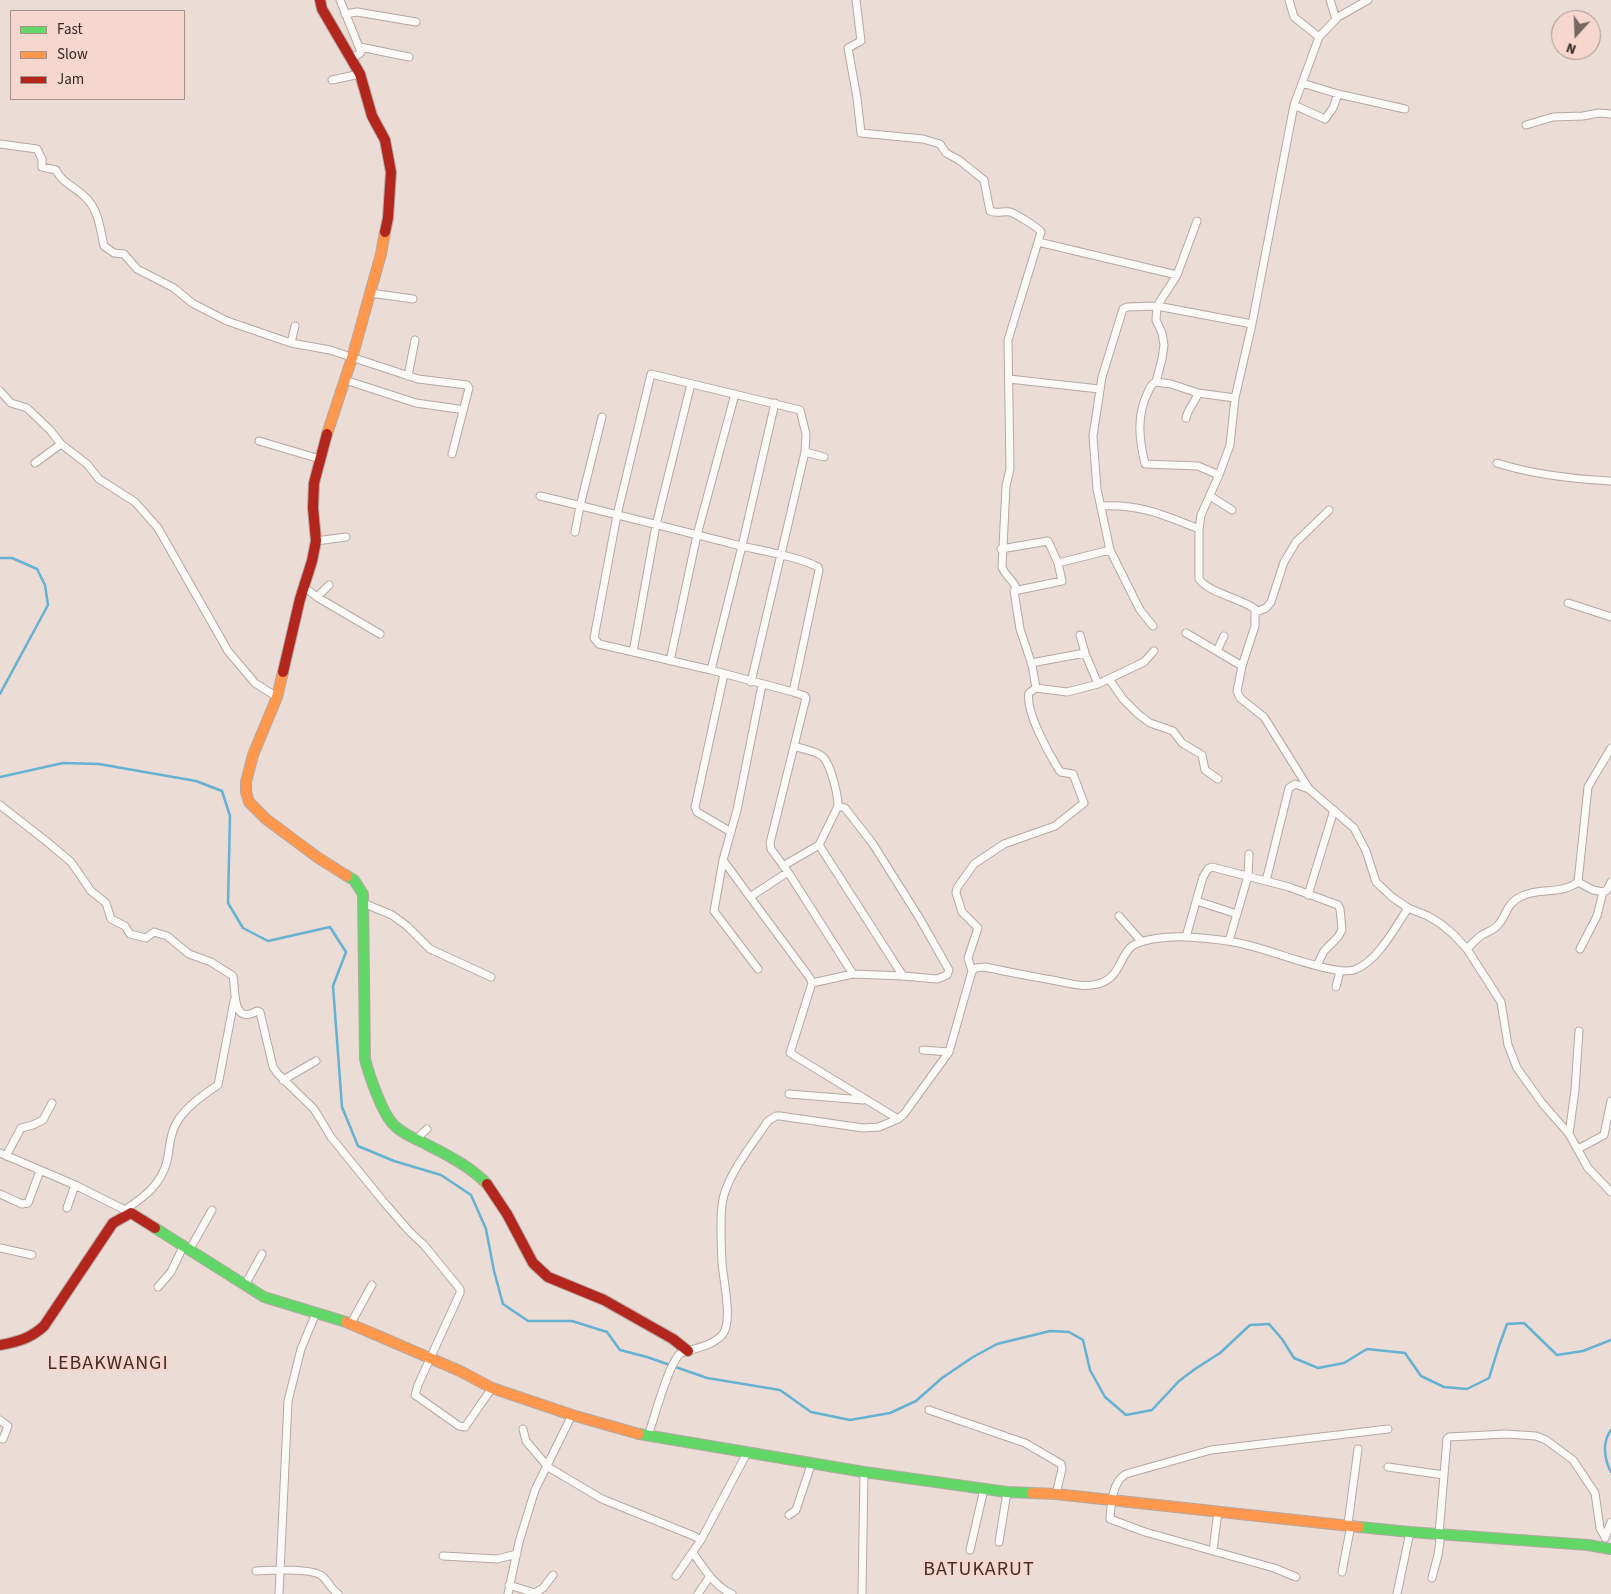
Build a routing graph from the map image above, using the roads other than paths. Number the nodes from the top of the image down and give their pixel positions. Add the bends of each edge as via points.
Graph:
1 (320, 0) edge
2 (340, 0) edge
3 (856, 0) edge
4 (1289, 0) edge
5 (1330, 0) edge
6 (1368, 0) edge
7 (345, 14) junction
8 (1336, 19) junction
9 (416, 22) dead end
10 (1319, 37) junction
11 (360, 47) junction
12 (351, 58) junction
13 (408, 58) dead end
14 (360, 74) junction
15 (332, 80) dead end
16 (1302, 83) junction
17 (1338, 94) junction
18 (1294, 105) junction
19 (1405, 109) dead end
20 (1611, 114) edge
21 (1526, 125) dead end
22 (0, 144) edge
23 (1197, 221) dead end
24 (1038, 242) junction
25 (1177, 275) junction
26 (370, 293) junction
27 (413, 299) dead end
28 (1157, 306) junction
29 (1252, 324) junction
30 (295, 326) dead end
31 (414, 340) dead end
32 (291, 343) junction
33 (352, 358) junction
34 (408, 376) junction
35 (345, 380) junction
36 (1009, 380) junction
37 (1156, 382) junction
38 (691, 384) junction
39 (1099, 389) junction
40 (0, 391) edge
41 (1198, 393) junction
42 (735, 394) junction
43 (1235, 398) junction
44 (775, 403) junction
45 (458, 409) dead end
46 (602, 417) dead end
47 (1186, 418) dead end
48 (260, 442) dead end
49 (61, 444) junction
50 (805, 452) junction
51 (452, 454) dead end
52 (824, 457) dead end
53 (320, 459) junction
54 (35, 463) dead end
55 (1497, 463) dead end
56 (1219, 475) junction
57 (1611, 480) edge
58 (540, 496) dead end
59 (1210, 496) junction
60 (580, 506) junction
61 (1102, 506) junction
62 (1232, 510) dead end
63 (1328, 510) dead end
64 (617, 515) junction
65 (656, 525) junction
66 (1198, 529) junction
67 (575, 532) dead end
68 (697, 535) junction
69 (346, 538) dead end
70 (316, 541) junction
71 (742, 546) junction
72 (1001, 549) junction
73 (1110, 550) junction
74 (780, 555) junction
75 (1058, 563) junction
76 (329, 585) dead end
77 (304, 587) junction
78 (1017, 590) junction
79 (316, 597) junction
80 (1568, 603) dead end
81 (1256, 612) junction
82 (1611, 617) edge
83 (1153, 626) dead end
84 (1186, 633) dead end
85 (380, 634) dead end
86 (1080, 635) dead end
87 (1224, 636) dead end
88 (1154, 651) dead end
89 (1217, 651) junction
90 (633, 652) junction
91 (1085, 653) junction
92 (670, 661) junction
93 (1031, 663) junction
94 (1242, 666) junction
95 (711, 670) junction
96 (724, 674) junction
97 (1109, 680) junction
98 (751, 682) junction
99 (762, 684) junction
100 (1098, 684) junction
101 (1036, 688) junction
102 (793, 692) junction
103 (277, 697) junction
104 (794, 746) junction
105 (1611, 748) edge
106 (1218, 778) dead end
107 (1309, 789) junction
108 (0, 806) edge
109 (838, 806) junction
110 (1334, 810) junction
111 (731, 832) junction
112 (819, 845) junction
113 (1249, 854) dead end
114 (723, 860) junction
115 (783, 866) junction
116 (788, 872) junction
117 (1248, 876) junction
118 (1266, 881) junction
119 (1578, 882) junction
120 (1611, 882) edge
121 (1603, 892) junction
122 (1308, 895) junction
123 (750, 897) junction
124 (1197, 901) junction
125 (363, 903) junction
126 (1408, 908) junction
127 (1236, 914) junction
128 (1119, 916) dead end
129 (1186, 937) junction
130 (1141, 941) junction
131 (1229, 941) junction
132 (1467, 948) junction
133 (1580, 949) dead end
134 (1317, 965) junction
135 (971, 968) junction
136 (758, 969) dead end
137 (1340, 971) junction
138 (854, 974) junction
139 (903, 976) junction
140 (490, 977) dead end
141 (812, 983) junction
142 (1336, 987) dead end
143 (234, 1001) junction
144 (1579, 1031) dead end
145 (923, 1050) dead end
146 (949, 1052) junction
147 (316, 1061) dead end
148 (283, 1080) junction
149 (789, 1094) dead end
150 (866, 1100) junction
151 (1611, 1102) edge
152 (52, 1104) dead end
153 (898, 1119) junction
154 (427, 1129) dead end
155 (1569, 1134) junction
156 (416, 1139) junction
157 (1578, 1149) junction
158 (3, 1154) edge
159 (40, 1171) junction
160 (75, 1185) junction
161 (1611, 1192) edge
162 (0, 1194) edge
163 (67, 1208) dead end
164 (212, 1210) dead end
165 (128, 1211) junction
166 (187, 1247) junction
167 (0, 1248) edge
168 (262, 1254) dead end
169 (32, 1255) dead end
170 (245, 1285) junction
171 (372, 1286) dead end
172 (158, 1287) dead end
173 (316, 1313) junction
174 (355, 1317) junction
175 (0, 1345) edge
176 (688, 1351) junction
177 (430, 1358) junction
178 (492, 1388) junction
179 (929, 1410) dead end
180 (572, 1415) junction
181 (0, 1420) edge
182 (523, 1429) dead end
183 (1388, 1429) dead end
184 (648, 1436) junction
185 (3, 1439) dead end
186 (1358, 1449) dead end
187 (748, 1452) junction
188 (812, 1462) junction
189 (548, 1467) junction
190 (1388, 1468) dead end
191 (864, 1472) junction
192 (1444, 1475) junction
193 (984, 1489) junction
194 (1007, 1492) junction
195 (1056, 1494) junction
196 (1111, 1501) junction
197 (1218, 1511) junction
198 (790, 1515) dead end
199 (1611, 1522) edge
200 (1350, 1524) junction
201 (1410, 1532) junction
202 (1439, 1534) junction
203 (1605, 1537) junction
204 (701, 1540) junction
205 (999, 1542) dead end
206 (1608, 1549) edge
207 (970, 1550) dead end
208 (1213, 1551) junction
209 (692, 1553) junction
210 (516, 1554) junction
211 (443, 1556) dead end
212 (279, 1570) junction
213 (256, 1571) dead end
214 (1342, 1572) dead end
215 (553, 1575) dead end
216 (676, 1576) dead end
217 (710, 1576) junction
218 (1296, 1578) dead end
219 (1432, 1578) dead end
220 (509, 1585) junction
221 (279, 1594) edge
222 (338, 1594) edge
223 (508, 1594) edge
224 (698, 1594) edge
225 (732, 1594) edge
226 (862, 1594) edge
227 (1397, 1594) edge

1 - 12 street
2 - 7 street
3 - 24 street via 861,41 848,48 860,132 940,144 946,153 984,180 990,210 1019,215 1039,228
4 - 10 street via 1294,17
5 - 8 street
6 - 8 street
7 - 9 street via 357,12
7 - 11 street
8 - 10 street
10 - 16 street
11 - 12 street via 360,54
11 - 13 street
12 - 14 street
14 - 15 street
14 - 26 street via 372,116 385,140 391,172 388,218
16 - 17 street
16 - 18 street
17 - 18 street via 1325,120
17 - 19 street
18 - 29 street
20 - 21 street via 1555,117
22 - 32 street via 37,149 42,166 56,170 61,179 93,206 101,225 104,246 124,254 137,270 174,288 192,303 227,321
23 - 25 street
24 - 25 street
24 - 36 street via 1009,337
25 - 28 street
26 - 27 street
26 - 33 street
28 - 29 street
28 - 37 street via 1156,320 1164,345
28 - 39 street via 1123,309
29 - 43 street
30 - 32 street
31 - 34 street
32 - 33 street via 330,350
33 - 34 street
33 - 35 street
34 - 51 street via 467,385
35 - 45 street via 416,403
35 - 53 street
36 - 39 street
36 - 72 street via 1010,466
37 - 41 street
37 - 56 street via 1151,384 1145,396 1140,416 1140,442 1145,464 1198,466
38 - 42 street
38 - 64 street via 651,374
38 - 65 street
39 - 61 street via 1093,436 1097,489
40 - 49 street via 11,403 27,408
41 - 43 street
41 - 47 street
42 - 44 street
42 - 68 street
43 - 56 street via 1230,445
44 - 50 street via 800,410 806,434
44 - 71 street
46 - 60 street
48 - 53 street
49 - 54 street
49 - 103 street via 87,464 103,482 135,502 158,528 228,651 255,683
50 - 52 street
50 - 74 street
53 - 70 street via 314,483
55 - 57 street via 1570,479
56 - 59 street
58 - 60 street
59 - 62 street
59 - 66 street
60 - 64 street
60 - 67 street
61 - 66 street via 1134,507
61 - 73 street
63 - 81 street via 1296,542 1284,562 1271,602
64 - 65 street
64 - 90 street via 594,638 599,644
65 - 68 street
65 - 90 street
66 - 81 street via 1200,582 1250,605
68 - 71 street
68 - 92 street
69 - 70 street
70 - 77 street
71 - 74 street
71 - 95 street
72 - 75 street via 1048,541
72 - 78 street via 1002,568
73 - 75 street
73 - 83 street via 1140,610
74 - 98 street
74 - 102 street via 816,566 819,570
75 - 78 street via 1062,582
76 - 79 street
77 - 79 street
77 - 103 street
78 - 93 street via 1014,594 1020,629
79 - 85 street
80 - 82 street
81 - 94 street via 1253,646
84 - 89 street
86 - 91 street
87 - 89 street
88 - 97 street via 1144,662
89 - 94 street
90 - 92 street
91 - 93 street
91 - 100 street
92 - 95 street
93 - 101 street
94 - 107 street via 1237,691 1240,698 1264,717
95 - 96 street
96 - 98 street
96 - 111 street via 696,810
97 - 100 street
97 - 106 street via 1138,714 1150,723 1173,731 1182,743 1203,755 1205,770
98 - 99 street
99 - 102 street
99 - 111 street
100 - 101 street via 1067,692
101 - 135 street via 1028,696 1042,738 1059,770 1073,774 1084,803 1055,826 1004,844 974,864 956,891 962,912 977,926 968,958
102 - 104 street via 806,698
103 - 125 street via 252,755 246,782 249,802 305,848 354,880 363,894
104 - 109 street via 821,755 826,760
104 - 115 street via 770,843
105 - 119 street via 1588,787
107 - 110 street
107 - 118 street via 1295,784 1289,788
108 - 143 street via 71,862 91,891 106,903 111,919 125,926 130,934 146,938 154,932 167,936 189,954 211,962 233,976
109 - 112 street
109 - 139 street via 846,808 873,844 949,970 947,975 936,979
110 - 122 street
110 - 126 street via 1358,834 1376,882
111 - 114 street
112 - 115 street
112 - 139 street
113 - 117 street
114 - 123 street
114 - 136 street via 714,911
115 - 116 street
116 - 123 street
116 - 138 street
117 - 118 street
117 - 124 street via 1210,868
117 - 127 street
118 - 122 street
119 - 121 street
119 - 132 street via 1566,889 1521,896 1506,910 1499,924
120 - 121 street
121 - 133 street via 1597,916
122 - 134 street via 1336,904 1340,909 1341,934 1324,951
123 - 141 street
124 - 127 street
124 - 129 street
125 - 140 street via 392,916 415,932 430,949
125 - 156 street via 367,1068 394,1126
126 - 132 street via 1441,924
126 - 137 street via 1386,942 1366,964
127 - 131 street
128 - 130 street
129 - 130 street
129 - 131 street
130 - 135 street via 1132,946 1118,969 1104,982 1086,986 985,967
131 - 134 street
132 - 155 street via 1501,1002 1508,1045 1517,1068
134 - 137 street
135 - 146 street
137 - 142 street
138 - 139 street
138 - 141 street
141 - 150 street via 790,1054
143 - 148 street via 244,1014 260,1012 273,1067
143 - 165 street via 218,1085 177,1122 170,1139 167,1162 153,1190
144 - 155 street
145 - 146 street
146 - 153 street
147 - 148 street
148 - 177 street via 314,1109 331,1137 460,1289
149 - 150 street
150 - 153 street
151 - 157 street via 1604,1135
152 - 158 street via 43,1120 21,1128
153 - 176 street via 879,1127 863,1128 780,1116 768,1122 734,1172 722,1204 726,1325 715,1341
154 - 156 street
155 - 157 street
156 - 176 street via 478,1175 507,1214 533,1263 548,1277 604,1300
157 - 161 street via 1588,1168
158 - 159 street
159 - 160 street
159 - 162 street via 28,1203
160 - 163 street
160 - 165 street
164 - 166 street
165 - 166 street
165 - 175 street via 113,1223 44,1326 27,1340
166 - 170 street
166 - 172 street
167 - 169 street
168 - 170 street
170 - 173 street via 274,1301
171 - 174 street
173 - 174 street
173 - 212 street via 301,1349 288,1401
174 - 177 street
176 - 184 street via 679,1354 674,1361
177 - 178 street
177 - 178 street via 415,1395 459,1426 465,1427
178 - 180 street
179 - 195 street via 1025,1443 1061,1464
180 - 184 street
180 - 189 street
181 - 185 street via 8,1426
182 - 189 street via 526,1441
183 - 196 street via 1211,1450 1126,1474 1119,1480
184 - 187 street
186 - 200 street
187 - 188 street
187 - 204 street
188 - 191 street
188 - 198 street via 796,1510
189 - 204 street via 602,1500
189 - 210 street via 535,1490
190 - 192 street
191 - 193 street
191 - 226 street
192 - 202 street
192 - 203 street via 1449,1437 1536,1436 1573,1460 1596,1493 1600,1528
193 - 194 street
193 - 207 street
194 - 195 street
194 - 205 street
195 - 196 street
196 - 197 street
196 - 208 street via 1110,1518 1145,1532
197 - 200 street
197 - 208 street
199 - 203 street
200 - 201 street
200 - 214 street
201 - 202 street
201 - 227 street
202 - 206 street
202 - 219 street
203 - 206 street
204 - 209 street
208 - 218 street via 1274,1568
209 - 216 street
209 - 217 street
210 - 211 street via 497,1558
210 - 220 street
212 - 213 street
212 - 221 street
212 - 222 street via 319,1574
215 - 220 street via 535,1593
217 - 224 street
217 - 225 street
220 - 223 street

